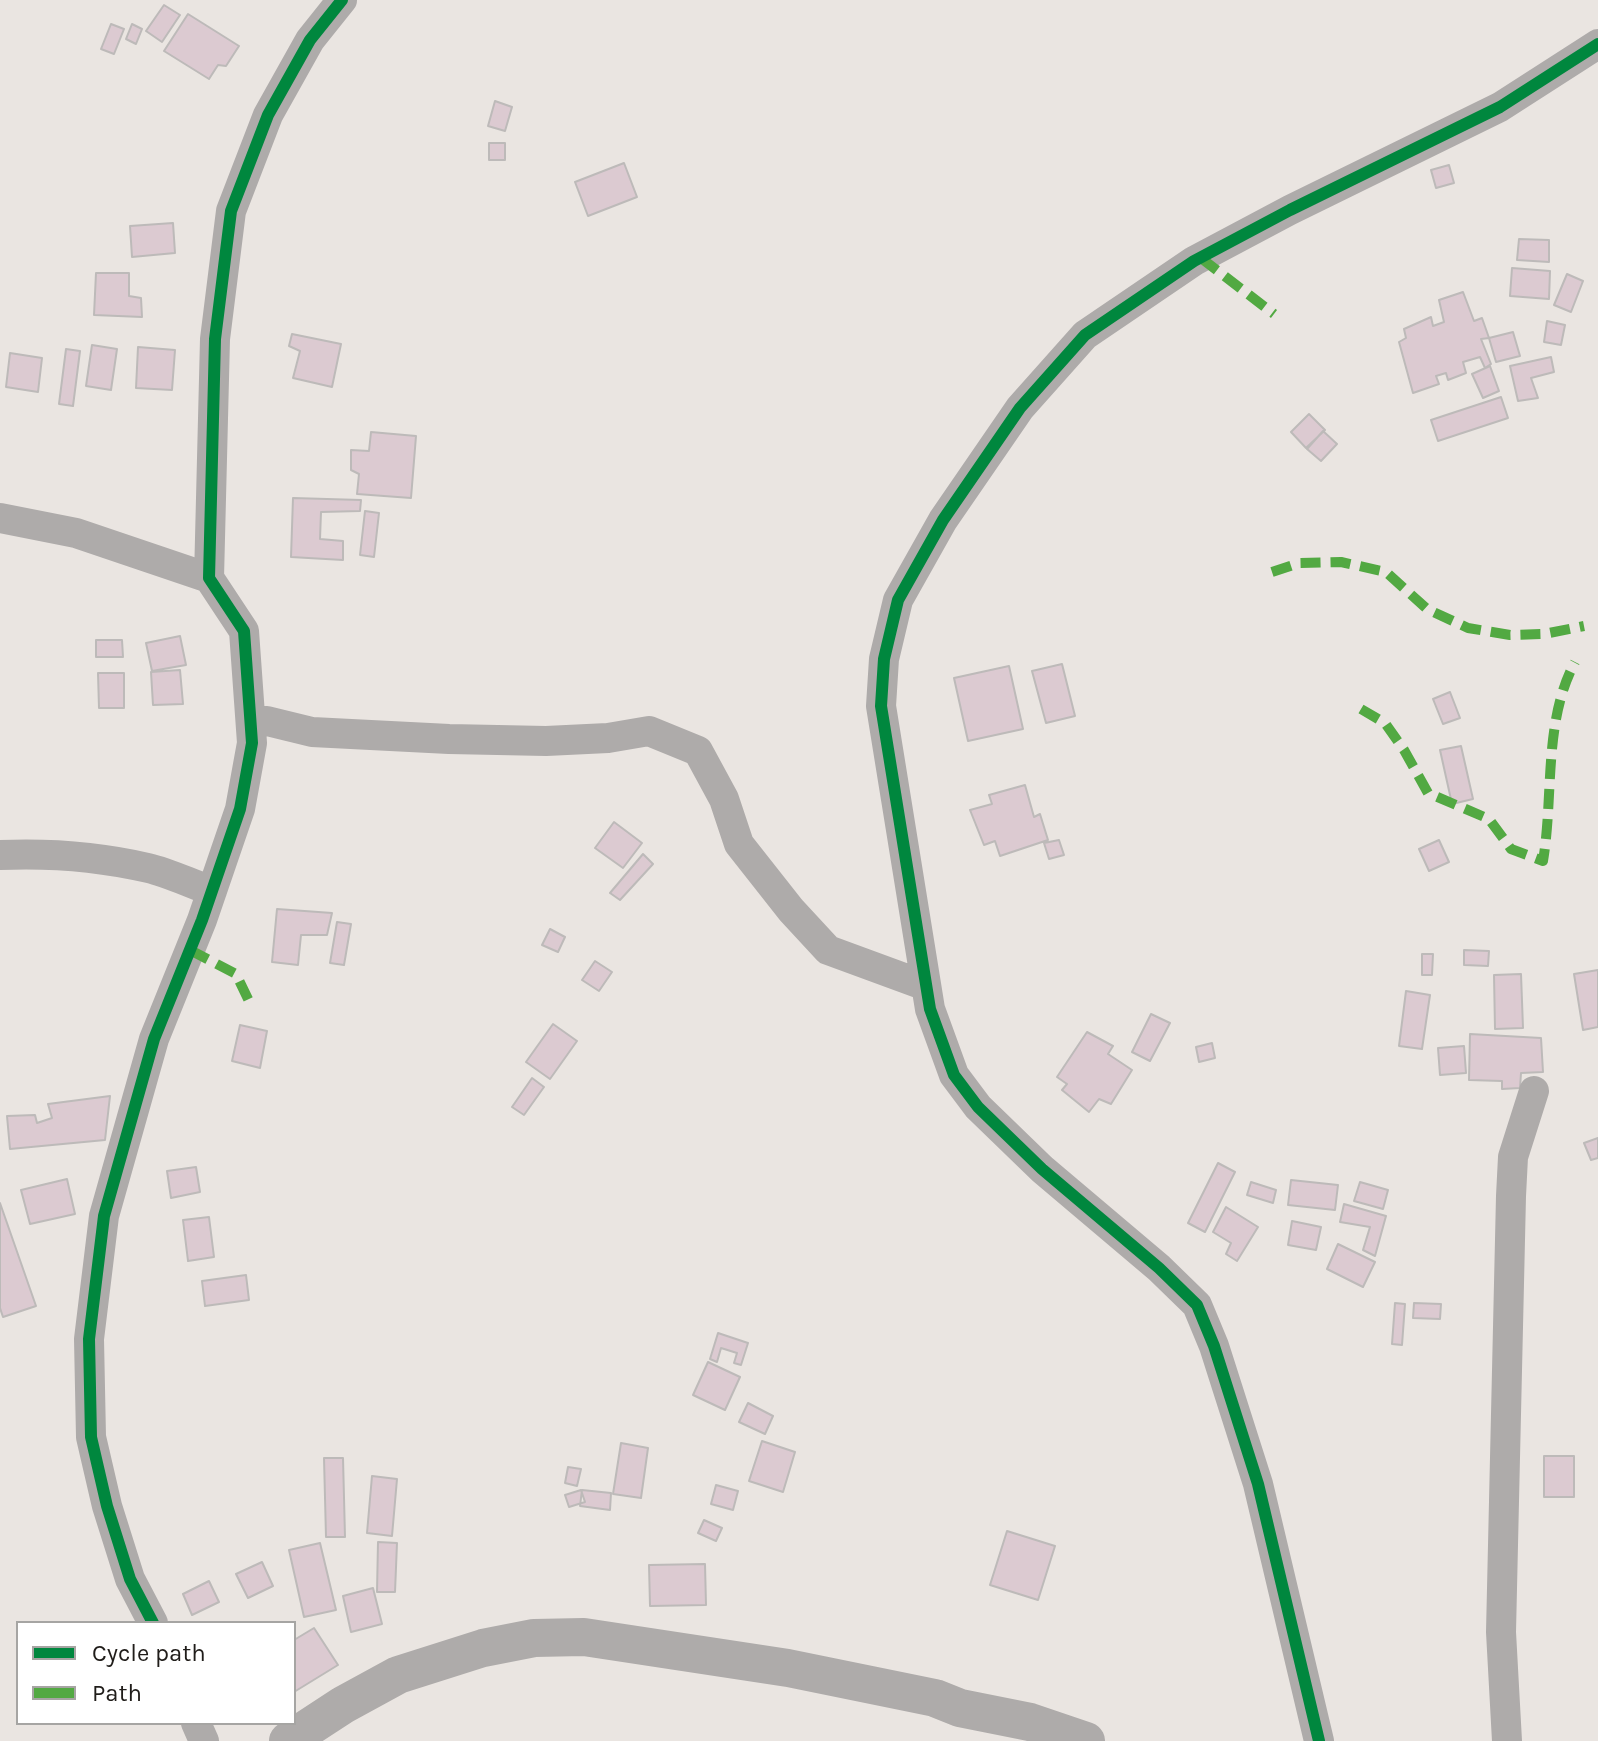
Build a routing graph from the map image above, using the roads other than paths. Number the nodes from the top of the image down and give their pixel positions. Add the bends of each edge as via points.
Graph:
1 (342, 0) edge
2 (1598, 44) edge
3 (0, 518) edge
4 (209, 578) junction
5 (251, 722) junction
6 (0, 855) edge
7 (212, 891) junction
8 (926, 986) junction
9 (1534, 1091) dead end
10 (152, 1621) edge
11 (288, 1741) edge
12 (1086, 1741) edge
13 (1319, 1741) edge
14 (1507, 1741) edge

1 - 4 street via 310,40 268,115 231,211 215,339
2 - 8 street via 1500,107 1194,261 1085,335 1020,408 943,520 898,600 884,659 881,706
3 - 4 street via 76,533
4 - 5 street via 244,631
5 - 7 street via 240,809
5 - 8 street via 312,732 449,739 561,740 649,731 698,751 724,799 739,844 828,950
6 - 7 street via 46,855 149,869
7 - 10 street via 154,1039 108,1201 89,1339 91,1437 100,1478 130,1579
8 - 13 street via 954,1075 978,1107 1197,1305 1258,1484
9 - 14 street via 1513,1157 1511,1196 1501,1632
11 - 12 street via 398,1675 483,1648 534,1638 584,1637 788,1668 935,1698

